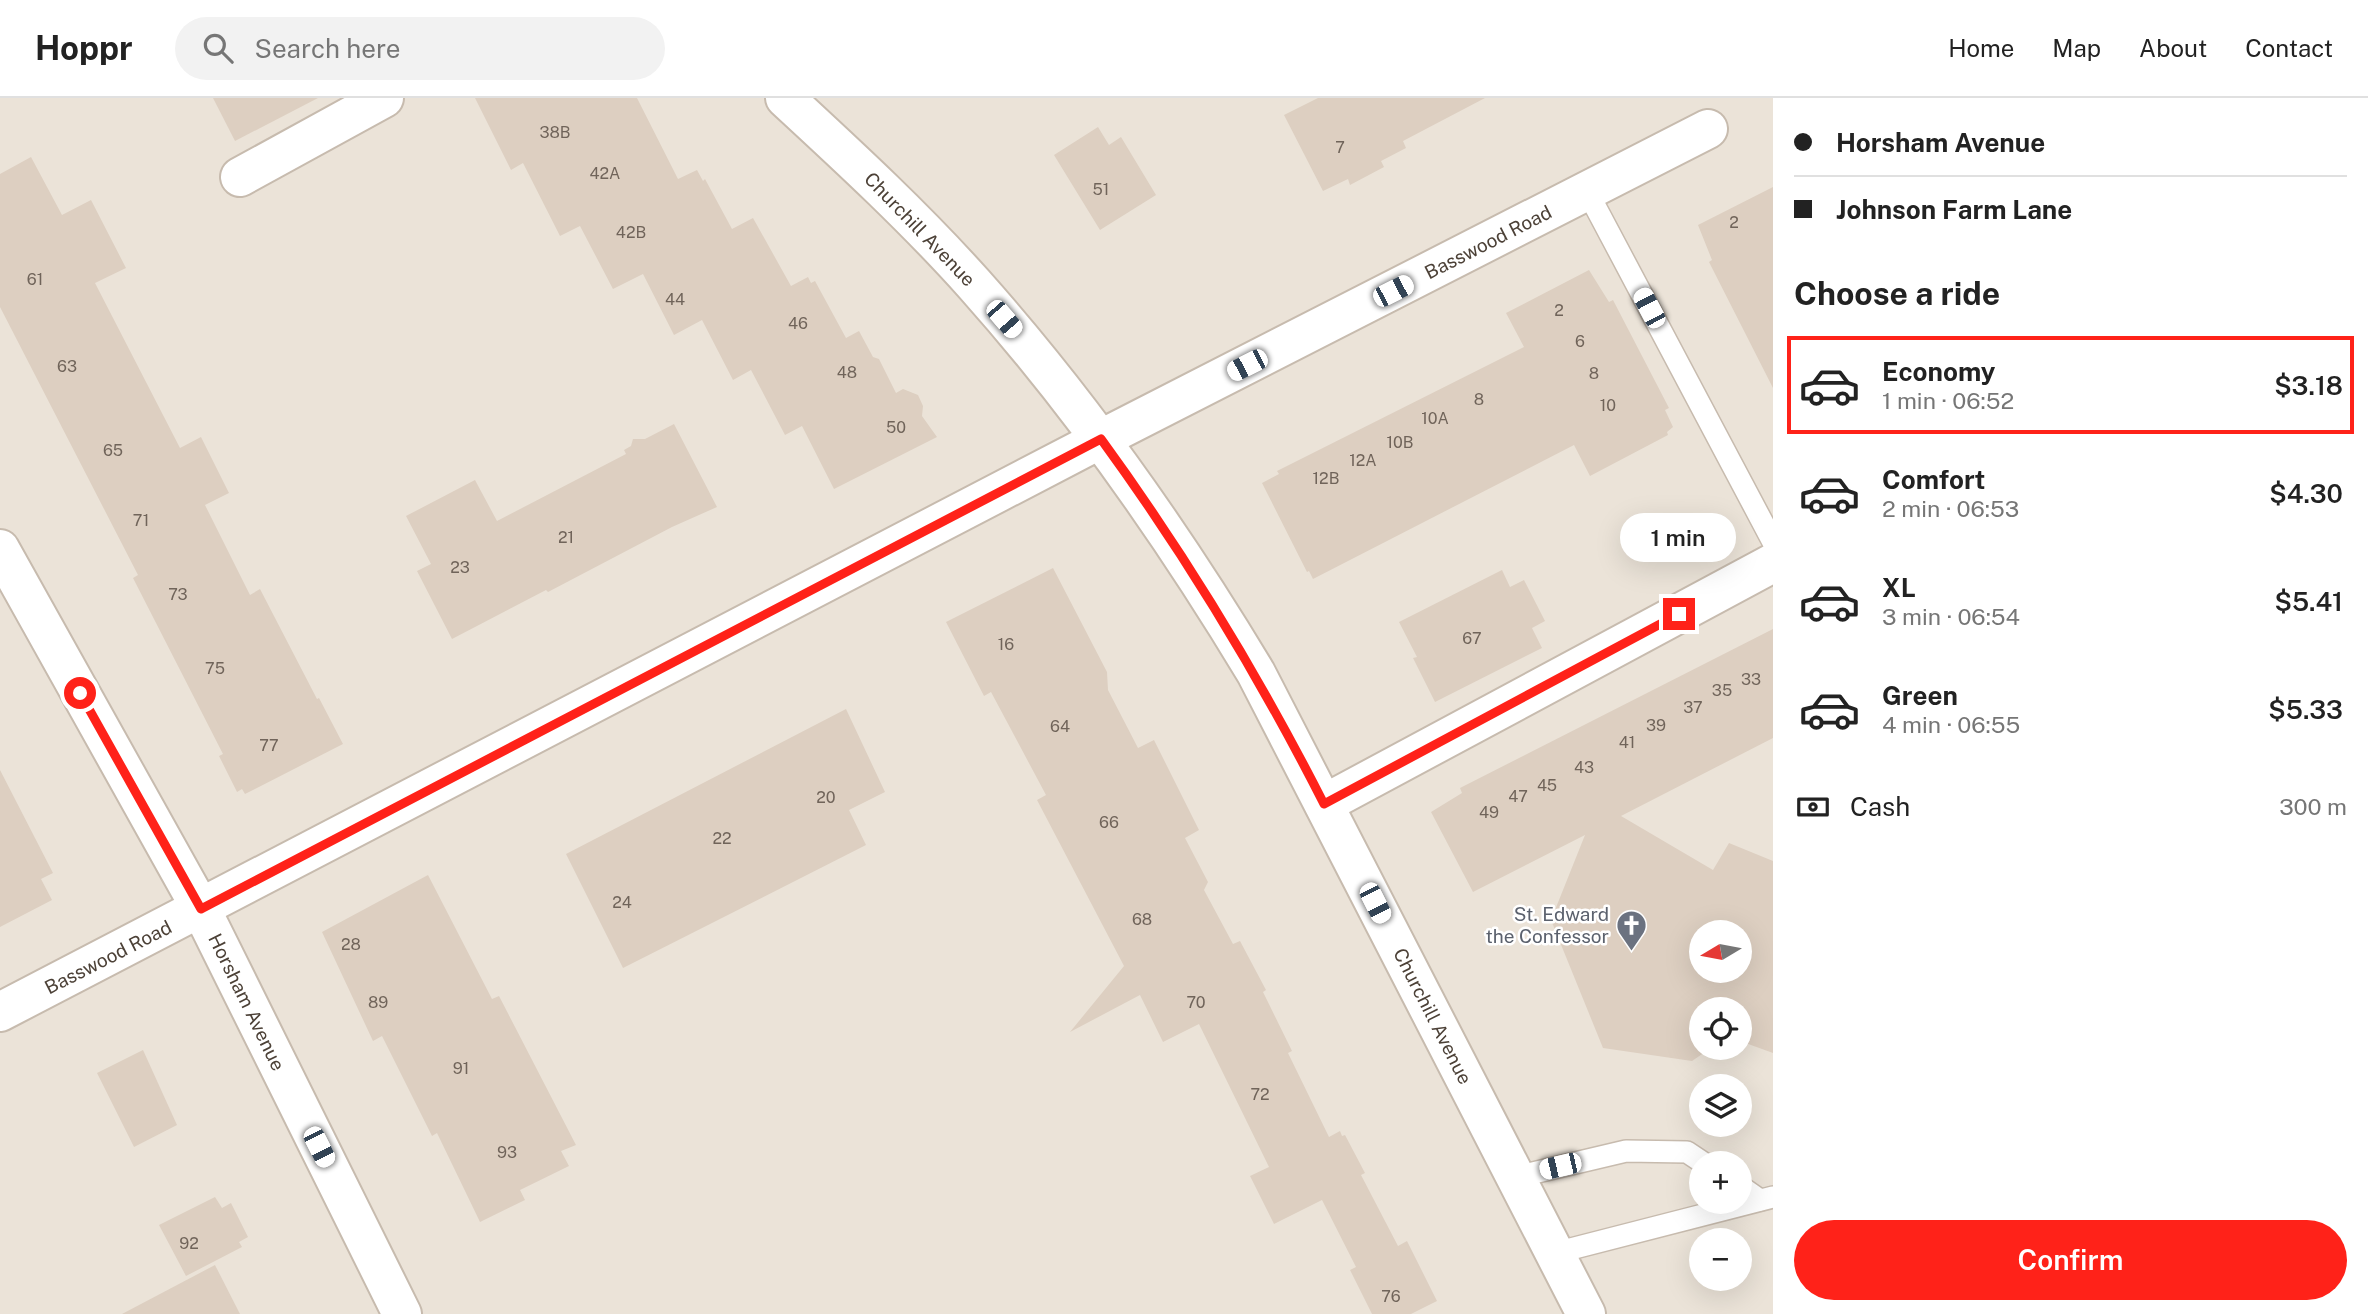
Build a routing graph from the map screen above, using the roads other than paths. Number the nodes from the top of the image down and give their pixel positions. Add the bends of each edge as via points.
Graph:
1 (384, 98) edge
2 (785, 98) edge
3 (1709, 130) dead end
4 (240, 177) dead end
5 (1587, 191) junction
6 (1101, 439) junction
7 (1773, 542) edge
8 (0, 549) edge
9 (1773, 563) edge
10 (1324, 804) junction
11 (201, 909) junction
12 (0, 1012) edge
13 (1689, 1153) edge
14 (1516, 1177) junction
15 (1767, 1198) edge
16 (1555, 1253) junction
17 (402, 1314) edge
18 (1586, 1314) edge

1 - 4 street
2 - 6 street, Churchill Avenue via 964,273
3 - 5 street, Basswood Road
5 - 6 street, Basswood Road
5 - 7 lane
6 - 10 street, Churchill Avenue via 1220,614
6 - 11 street, Basswood Road
8 - 11 street, Horsham Avenue
9 - 10 street
10 - 14 street, Churchill Avenue
11 - 12 street, Basswood Road
11 - 17 street, Horsham Avenue
13 - 14 lane via 1626,1151
14 - 16 street, Churchill Avenue
15 - 16 lane
16 - 18 street, Churchill Avenue

